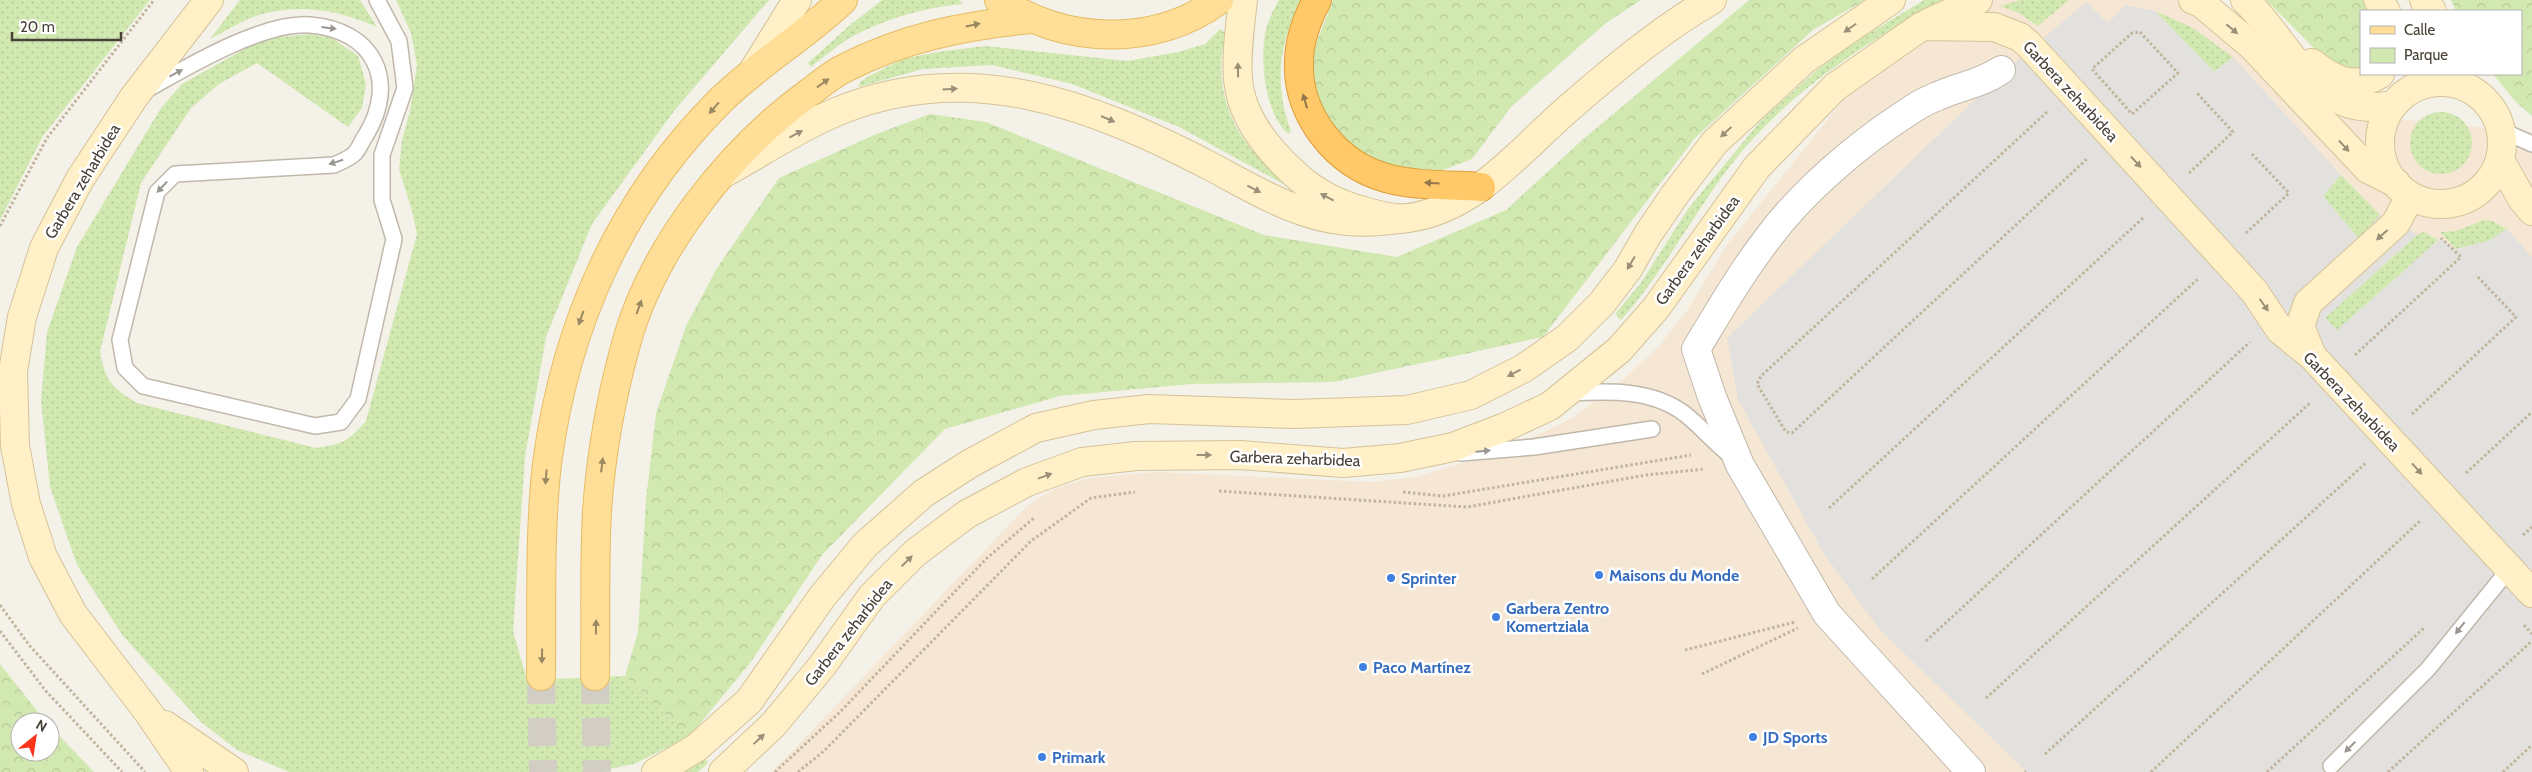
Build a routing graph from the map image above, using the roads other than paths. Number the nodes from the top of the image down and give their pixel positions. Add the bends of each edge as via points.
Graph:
1 (209, 0) edge
2 (377, 0) edge
3 (797, 0) edge
4 (842, 0) edge
5 (999, 0) edge
6 (1219, 0) edge
7 (1243, 0) edge
8 (1317, 0) edge
9 (1712, 0) edge
10 (1891, 0) edge
11 (1978, 0) edge
12 (2193, 0) edge
13 (2245, 0) edge
14 (1031, 19) junction
15 (1922, 26) junction
16 (2277, 36) junction
17 (2001, 70) dead end
18 (2378, 75) edge
19 (2470, 75) edge
20 (750, 76) junction
21 (2399, 92) edge
22 (134, 97) junction
23 (2486, 101) junction
24 (2501, 130) junction
25 (2532, 144) edge
26 (2500, 160) junction
27 (722, 174) junction
28 (1481, 187) junction
29 (2403, 190) junction
30 (2532, 211) edge
31 (1408, 218) junction
32 (2312, 356) junction
33 (1566, 393) junction
34 (1652, 429) dead end
35 (1400, 458) junction
36 (1740, 465) junction
37 (2510, 568) junction
38 (2532, 593) edge
39 (541, 676) tunnel mouth
40 (595, 676) tunnel mouth
41 (148, 712) junction
42 (2331, 766) dead end
43 (189, 772) edge
44 (234, 772) edge
45 (656, 772) edge
46 (723, 772) edge
47 (1971, 772) edge

1 - 22 street, Garbera zeharbidea
22 -> 2 lane via 264,31 307,25 338,29 371,54 382,83 373,123 354,154 334,165 175,174 157,192 120,340 125,368 143,386 315,426 341,422 358,399 394,239 382,200 382,155 405,88 399,41
3 - 20 street
4 - 20 main road
5 - 14 main road
6 - 14 main road via 1204,11 1163,28 1118,35 1074,32
31 -> 7 street via 1379,216 1325,196 1280,161 1261,138 1247,111 1238,81 1237,51
28 -> 8 highway via 1387,178 1361,168 1332,147 1308,110 1301,86 1302,38
9 - 28 street via 1627,60
10 -> 45 street via 1804,60 1715,142 1602,302 1568,338 1524,368 1471,395 1407,410 1294,414 1149,409 1094,415 1036,428 924,493 865,545 822,597 749,701 696,748
11 - 15 street
12 -> 29 street via 2201,3 2251,45 2368,169
13 - 16 street
27 -> 14 main road via 782,112 840,70 883,50 930,35 981,24
15 -> 32 street, Garbera zeharbidea via 1994,27 2020,37 2254,291 2280,330
15 - 33 street, Garbera zeharbidea via 1835,87 1757,167 1656,308 1619,350
16 - 18 street via 2327,76 2340,82 2366,81
16 - 21 street via 2314,83 2337,101 2365,108
17 - 36 street via 1987,80 1938,96 1905,114 1850,155 1769,236 1739,278 1696,349
19 - 23 street
20 -> 39 main road via 722,100 661,168 624,227 593,286 572,342 557,409 543,512
21 - 23 street via 2408,92 2427,83 2448,82 2469,88
21 - 29 street via 2383,124 2380,145 2384,166
22 - 41 street, Garbera zeharbidea via 80,179 44,248 22,317 13,371 15,446 26,504 43,557 73,614
23 - 24 street
24 - 25 lane
24 - 26 street
26 - 29 street via 2486,184 2464,200 2437,204
26 - 30 street
27 -> 31 street via 836,112 877,99 918,91 1002,90 1082,108 1168,145 1284,205 1315,216 1378,222
40 -> 27 main road via 599,492 610,409 626,342 647,285 681,228
28 - 31 street via 1436,210
29 -> 32 street via 2396,223 2308,303 2300,326
32 -> 37 street, Garbera zeharbidea
33 - 35 street, Garbera zeharbidea via 1550,406 1505,427 1453,447
33 - 36 lane via 1616,391 1654,398 1685,414
35 -> 34 lane via 1534,447
46 -> 35 street, Garbera zeharbidea via 773,726 822,666 872,596 915,553 967,514 1027,482 1082,462 1136,456 1240,455 1343,463
36 - 47 street via 1827,614
37 - 38 street, Garbera zeharbidea
37 -> 42 lane via 2428,669
41 - 43 street, Garbera zeharbidea
41 - 44 street, Garbera zeharbidea

